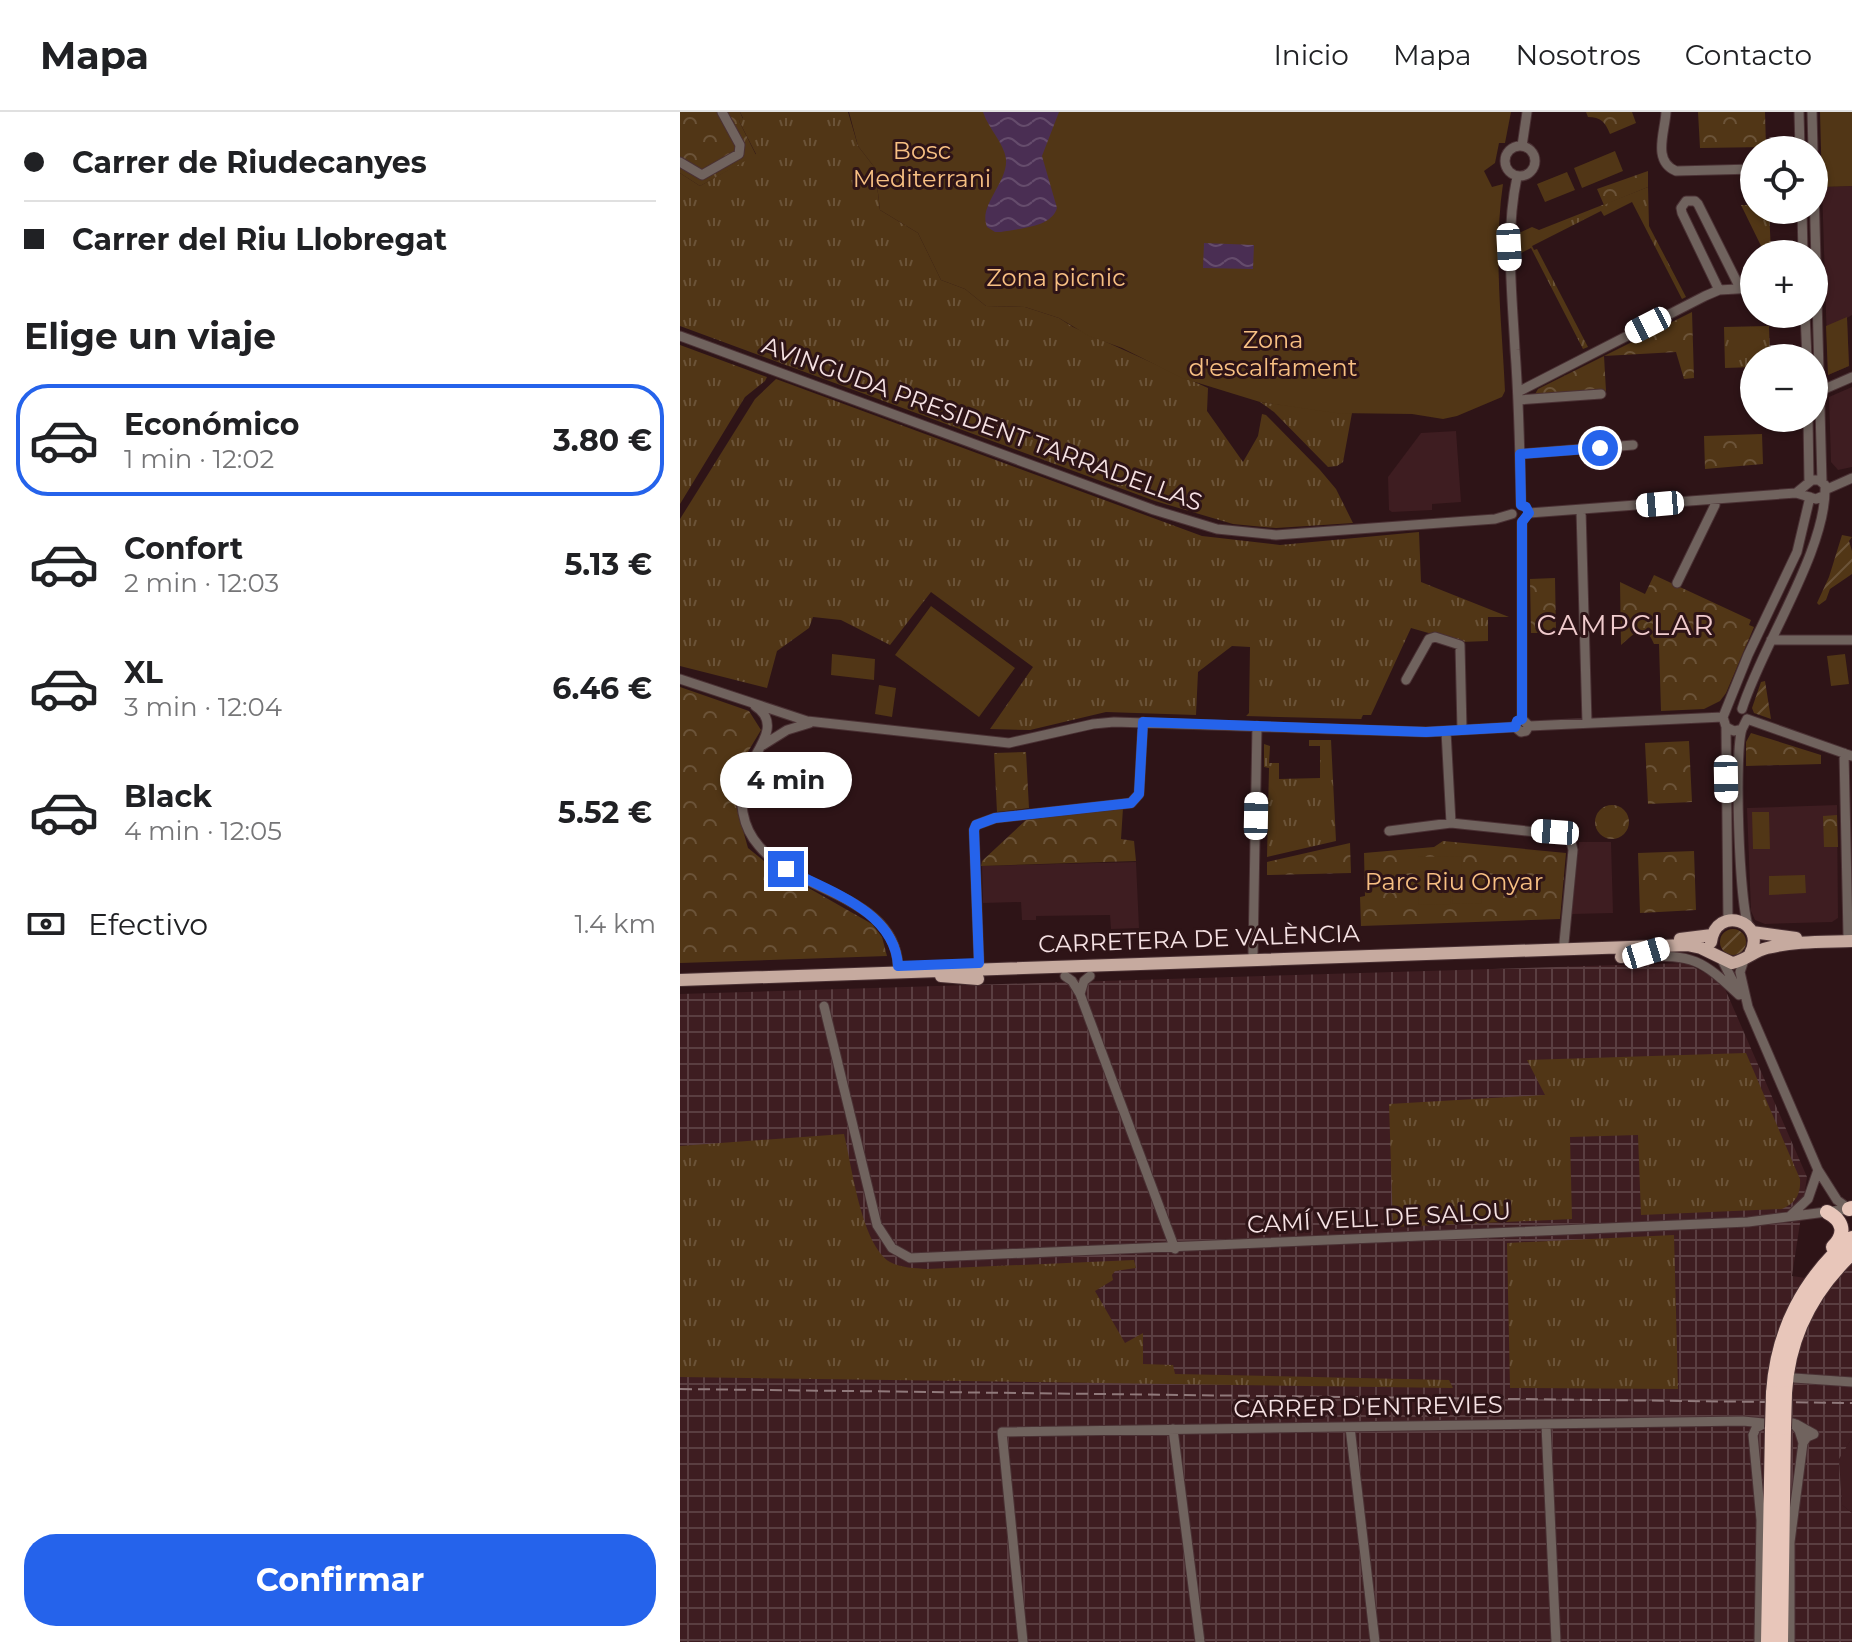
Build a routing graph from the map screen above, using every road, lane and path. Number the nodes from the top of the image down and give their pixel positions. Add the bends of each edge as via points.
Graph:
1 (722, 112) edge
2 (1527, 112) edge
3 (1799, 112) edge
4 (1812, 112) edge
5 (1666, 114) edge
6 (1800, 136) edge
7 (1813, 136) edge
8 (1522, 146) junction
9 (680, 162) edge
10 (1740, 169) edge
11 (1517, 177) junction
12 (1740, 288) joint
13 (1719, 290) junction
14 (680, 336) edge
15 (1852, 377) edge
16 (1828, 388) edge
17 (1601, 394) dead end
18 (1518, 396) junction
19 (1808, 432) edge
20 (1822, 432) edge
21 (1633, 445) dead end
22 (1520, 454) junction
23 (1852, 478) edge
24 (1824, 488) junction
25 (1809, 490) junction
26 (1714, 500) junction
27 (1521, 505) junction
28 (1581, 510) junction
29 (1529, 513) junction
30 (1512, 514) junction
31 (1522, 522) junction
32 (1677, 583) dead end
33 (1771, 640) junction
34 (1852, 640) edge
35 (680, 679) edge
36 (1406, 680) dead end
37 (749, 703) junction
38 (1742, 709) junction
39 (778, 710) junction
40 (788, 715) junction
41 (1726, 718) junction
42 (823, 722) junction
43 (1143, 722) junction
44 (768, 723) junction
45 (1587, 723) junction
46 (1522, 724) junction
47 (1744, 724) junction
48 (1257, 726) junction
49 (1462, 730) junction
50 (784, 731) junction
51 (1446, 731) junction
52 (763, 745) junction
53 (1848, 755) edge
54 (1848, 801) edge
55 (1451, 823) junction
56 (1389, 831) dead end
57 (1728, 920) junction
58 (1750, 930) junction
59 (1712, 935) junction
60 (1565, 936) junction
61 (1851, 937) edge
62 (1667, 945) junction
63 (1253, 954) junction
64 (1621, 957) joint
65 (1747, 957) junction
66 (1719, 958) junction
67 (979, 963) junction
68 (898, 966) junction
69 (874, 972) junction
70 (1065, 976) dead end
71 (1090, 976) dead end
72 (680, 977) edge
73 (978, 979) dead end
74 (1080, 994) junction
75 (1739, 995) junction
76 (824, 1006) dead end
77 (1748, 1007) junction
78 (1818, 1170) junction
79 (1815, 1183) junction
80 (1832, 1191) junction
81 (1850, 1208) edge
82 (1826, 1212) junction
83 (1788, 1218) junction
84 (1852, 1238) edge
85 (1175, 1249) junction
86 (1852, 1253) edge
87 (1815, 1274) junction
88 (1852, 1382) edge
89 (1784, 1387) junction
90 (1735, 1423) junction
91 (1546, 1425) junction
92 (1778, 1426) junction
93 (1350, 1427) junction
94 (1173, 1429) junction
95 (1754, 1432) junction
96 (1772, 1476) junction
97 (1784, 1487) junction
98 (1790, 1542) junction
99 (1761, 1550) junction
100 (1790, 1611) joint
101 (1023, 1642) edge
102 (1200, 1642) edge
103 (1375, 1642) edge
104 (1556, 1642) edge
105 (1759, 1642) edge
106 (1768, 1642) edge
107 (1786, 1642) edge

1 - 9 street via 740,145 739,154 702,175
2 - 8 street
3 - 6 street
4 - 7 street
5 - 10 street via 1663,160 1668,167
8 - 11 street via 1505,156 1505,167
8 - 11 street via 1533,154 1535,166
11 - 18 street via 1509,247
12 - 13 street
12 - 13 street via 1698,204 1686,201 1682,213
13 - 18 street
14 - 30 street, AVINGUDA PRESIDENT TARRADELLAS via 1217,529 1276,535
15 - 16 street
17 - 18 street
18 - 22 street
19 - 25 street
20 - 24 street
21 - 22 street
22 - 27 street
23 - 24 street
24 - 25 street via 1816,499
24 - 25 street via 1815,479
24 - 33 street via 1815,542
25 - 26 street
25 - 41 street via 1797,552 1748,655
26 - 28 street
26 - 32 street
27 - 29 street
27 - 30 street
28 - 29 street
28 - 45 street
29 - 31 street
30 - 31 street
31 - 46 street
33 - 34 street
33 - 38 street
35 - 37 street
36 - 49 street via 1429,639 1460,645
37 - 39 street
37 - 44 street
38 - 41 street via 1732,707
38 - 47 street
39 - 40 street
39 - 44 street
40 - 42 street
40 - 50 street via 790,724
41 - 45 street
41 - 47 street via 1734,731
41 - 57 street
42 - 43 street via 1009,743 1093,724
42 - 50 street
43 - 48 street
43 - 67 street via 1139,794 1131,803 995,818 976,825
44 - 50 street via 772,730
44 - 52 street
45 - 46 street
46 - 49 street
47 - 53 street
47 - 58 street via 1739,741 1742,904
48 - 51 street
48 - 63 street
49 - 51 street
50 - 52 street
51 - 55 street
52 - 68 street via 745,776 741,797 744,821 758,846 786,869 879,921 892,939
53 - 54 street
54 - 61 street
55 - 56 street
55 - 60 street via 1555,832 1570,838
57 - 58 main road
57 - 59 main road
58 - 61 main road via 1791,938
58 - 65 main road via 1754,944
59 - 60 main road, CARRETERA DE VALÈNCIA
59 - 66 main road
60 - 63 main road, CARRETERA DE VALÈNCIA
61 - 65 main road via 1765,948
62 - 64 main road
62 - 66 main road, CARRETERA DE VALÈNCIA via 1687,945
62 - 69 main road, CARRETERA DE VALÈNCIA
63 - 67 main road, CARRETERA DE VALÈNCIA
64 - 75 street via 1694,960
65 - 66 main road via 1732,963
65 - 77 street via 1740,972
66 - 75 street
67 - 68 main road, CARRETERA DE VALÈNCIA
68 - 72 main road, CARRETERA DE VALÈNCIA
69 - 72 main road, CARRETERA DE VALÈNCIA
69 - 73 main road
70 - 74 street
71 - 74 street
74 - 85 street
75 - 77 street
76 - 85 street, CAMÍ VELL DE SALOU via 877,1225 892,1248 910,1258
77 - 78 street
78 - 79 street
78 - 80 street
79 - 82 street via 1815,1200
79 - 83 street via 1808,1199
80 - 81 street
80 - 82 street
81 - 82 street, CAMÍ VELL DE SALOU
82 - 83 street, CAMÍ VELL DE SALOU
82 - 87 highway via 1838,1220 1842,1236
83 - 85 street, CAMÍ VELL DE SALOU
84 - 87 highway
86 - 89 highway via 1825,1281 1806,1312
87 - 89 highway via 1788,1323 1776,1363
88 - 89 street
89 - 92 highway, bridge
90 - 91 street, CARRER D'ENTREVIES
90 - 92 street, CARRER D'ENTREVIES
90 - 95 street, CARRER D'ENTREVIES
91 - 93 street, CARRER D'ENTREVIES
91 - 104 street
92 - 95 street
92 - 96 highway
92 - 97 highway
92 - 98 street via 1814,1434 1803,1443
93 - 94 street, CARRER D'ENTREVIES
93 - 103 street
94 - 101 street, CARRER D'ENTREVIES via 1002,1432
94 - 102 street
95 - 99 street
96 - 99 highway
96 - 106 highway
97 - 98 highway
97 - 107 highway
98 - 100 street
99 - 105 street
100 - 107 highway

